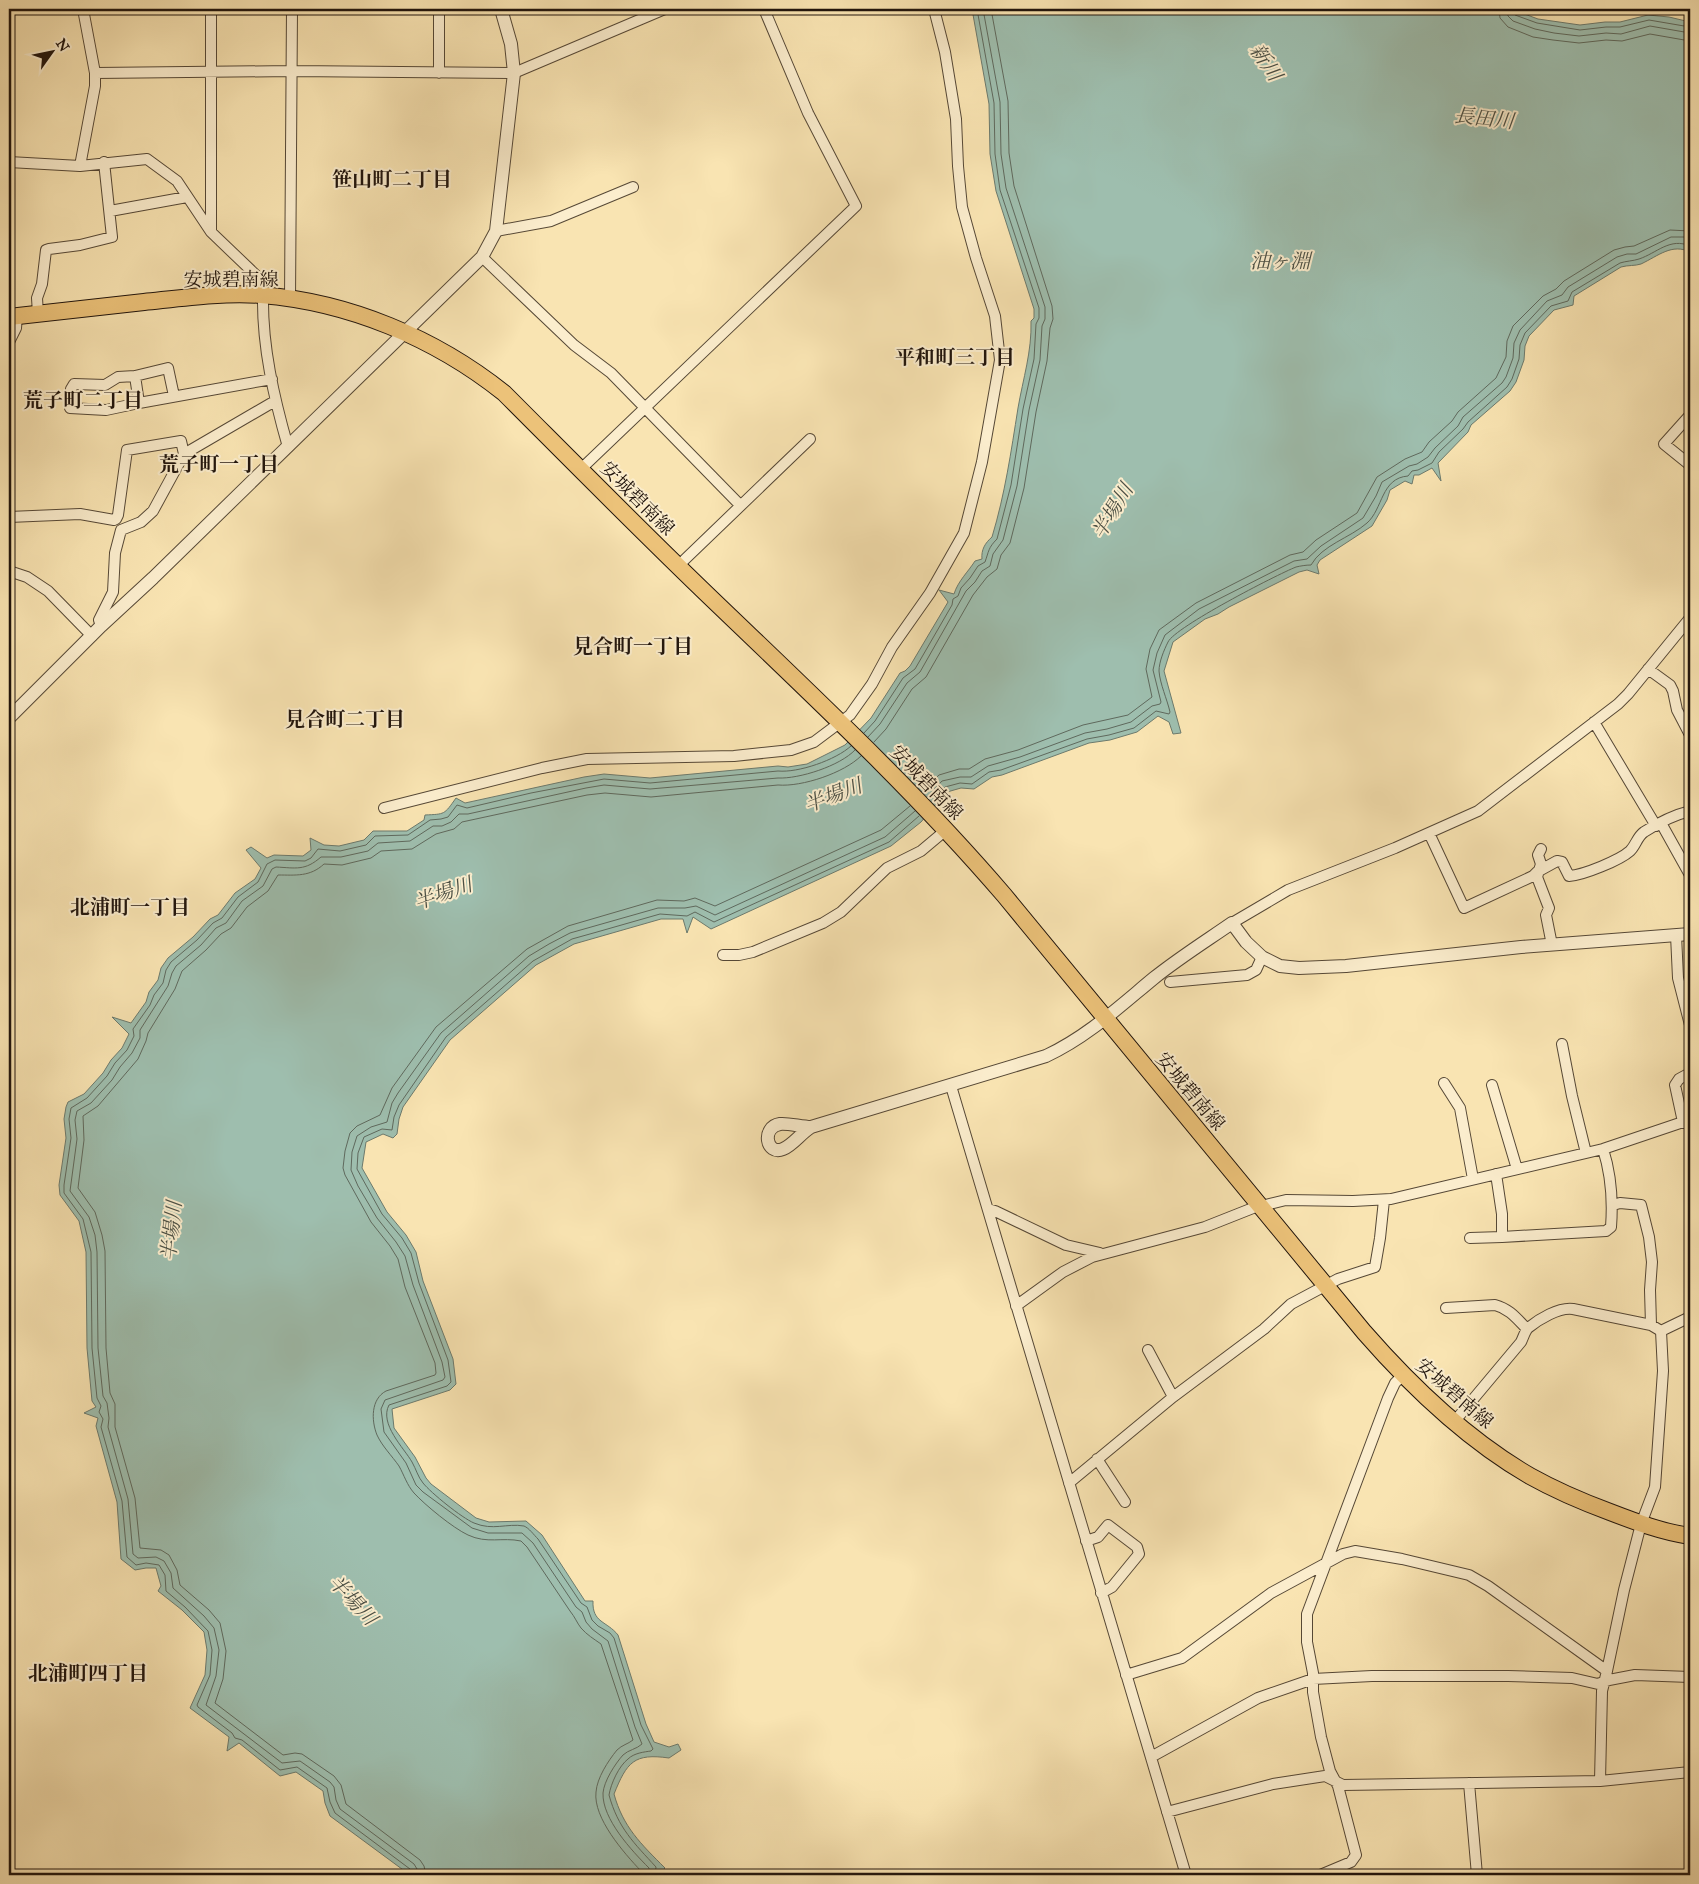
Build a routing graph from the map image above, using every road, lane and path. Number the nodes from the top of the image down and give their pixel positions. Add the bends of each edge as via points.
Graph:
1 (83, 9) edge
2 (211, 9) edge
3 (292, 9) edge
4 (439, 9) edge
5 (501, 9) edge
6 (665, 9) edge
7 (764, 9) edge
8 (934, 9) edge
9 (210, 71) junction
10 (292, 71) junction
11 (95, 73) junction
12 (438, 73) junction
13 (514, 74) junction
14 (9, 162) edge
15 (104, 162) junction
16 (80, 166) junction
17 (633, 187) dead end
18 (188, 197) junction
19 (110, 211) junction
20 (496, 231) junction
21 (211, 232) junction
22 (482, 257) junction
23 (262, 295) junction
24 (290, 299) junction
25 (38, 314) junction
26 (13, 316) edge
27 (404, 332) junction
28 (9, 342) edge
29 (135, 376) junction
30 (272, 379) junction
31 (174, 396) junction
32 (275, 401) junction
33 (139, 403) junction
34 (644, 408) junction
35 (1690, 416) edge
36 (810, 439) dead end
37 (288, 447) junction
38 (184, 454) junction
39 (1690, 465) edge
40 (581, 469) junction
41 (740, 505) junction
42 (9, 517) edge
43 (678, 566) junction
44 (9, 571) edge
45 (1690, 618) edge
46 (101, 626) junction
47 (92, 636) junction
48 (1648, 669) junction
49 (9, 718) edge
50 (1594, 722) junction
51 (843, 725) junction
52 (1690, 735) edge
53 (384, 808) dead end
54 (1690, 811) edge
55 (1658, 824) junction
56 (946, 830) junction
57 (1429, 833) junction
58 (1542, 849) dead end
59 (1538, 872) junction
60 (1690, 874) edge
61 (1232, 923) junction
62 (1690, 934) edge
63 (1676, 935) junction
64 (1552, 945) junction
65 (723, 954) dead end
66 (1262, 957) junction
67 (1170, 982) dead end
68 (1105, 1019) junction
69 (1690, 1025) edge
70 (1562, 1044) dead end
71 (1690, 1073) edge
72 (1444, 1083) dead end
73 (1492, 1085) dead end
74 (951, 1086) junction
75 (1687, 1123) edge
76 (811, 1127) dead end
77 (1604, 1149) junction
78 (1586, 1153) junction
79 (1517, 1169) junction
80 (1496, 1174) junction
81 (1473, 1179) junction
82 (1384, 1200) junction
83 (1613, 1205) junction
84 (1260, 1206) junction
85 (988, 1209) junction
86 (1502, 1237) junction
87 (1470, 1238) dead end
88 (1104, 1253) junction
89 (1327, 1286) junction
90 (1016, 1306) junction
91 (1446, 1308) dead end
92 (1690, 1317) edge
93 (1651, 1325) junction
94 (1527, 1329) junction
95 (1661, 1331) junction
96 (1148, 1350) dead end
97 (1403, 1375) junction
98 (1172, 1396) junction
99 (1454, 1422) junction
100 (1097, 1459) junction
101 (1069, 1482) junction
102 (1126, 1502) dead end
103 (1641, 1524) junction
104 (1690, 1536) edge
105 (1086, 1541) junction
106 (1327, 1562) junction
107 (1102, 1593) junction
108 (1607, 1671) junction
109 (1126, 1675) junction
110 (1690, 1677) edge
111 (1313, 1679) junction
112 (1603, 1683) junction
113 (1151, 1757) junction
114 (1690, 1772) edge
115 (1335, 1781) junction
116 (1600, 1781) junction
117 (1469, 1783) junction
118 (1167, 1812) junction
119 (1186, 1875) edge
120 (1320, 1875) edge
121 (1477, 1875) edge

1 - 11 street
2 - 9 street
3 - 10 street
4 - 12 street
5 - 13 street via 512,44
6 - 13 street
7 - 34 street via 808,113 856,206
8 - 51 street via 956,119 962,207 995,316 1000,360 982,462 964,533 930,593
9 - 10 street
9 - 11 street
9 - 21 street
10 - 12 street
10 - 24 street
11 - 16 street
12 - 13 street
13 - 20 street
14 - 16 street
15 - 16 street
15 - 18 street via 147,159 177,181
15 - 19 street
17 - 20 street via 551,222
18 - 19 street
18 - 21 street
19 - 25 street via 112,237 46,250 37,298
20 - 22 street
21 - 23 street via 259,278
22 - 27 street
22 - 34 street via 574,345 612,373
23 - 24 main road, 安城碧南線
23 - 25 main road, 安城碧南線 via 209,296
23 - 30 street
24 - 27 main road, 安城碧南線 via 343,310
25 - 26 main road, 安城碧南線
26 - 28 street via 16,328
27 - 37 street
27 - 40 main road, 安城碧南線 via 480,373
29 - 31 street via 168,368
29 - 33 street
29 - 33 street via 118,378 104,385 74,384 70,408 106,410
30 - 31 street
30 - 32 street
31 - 33 street
32 - 37 street
32 - 38 street
34 - 40 street
34 - 41 street
35 - 39 street via 1664,444
36 - 41 street
37 - 46 street
38 - 42 street via 181,441 127,450 116,519 80,514
38 - 46 street via 152,511 141,522 121,530 115,553 113,592 99,620
40 - 43 main road, 安城碧南線
41 - 43 street
43 - 51 main road, 安城碧南線
44 - 47 street via 28,577 48,591
45 - 48 street
46 - 47 street
47 - 49 street
48 - 50 street via 1624,698
48 - 52 street via 1670,685 1677,710
50 - 55 street
50 - 57 street via 1478,811
51 - 53 street via 814,742 791,750 734,756 587,758
51 - 56 main road, 安城碧南線
54 - 55 street
55 - 59 street via 1638,838 1624,855 1578,876 1570,876 1562,862 1557,861
55 - 60 street
56 - 65 street via 921,851 887,868 841,912 823,923 753,952
56 - 68 main road, 安城碧南線 via 1004,895
57 - 59 street via 1464,908
57 - 61 street via 1288,890
58 - 59 street via 1538,855 1541,864
59 - 64 street via 1548,908 1546,916
61 - 66 street
61 - 68 street
62 - 63 street
63 - 64 street
63 - 69 street via 1678,978
64 - 66 street via 1299,968 1280,966
66 - 67 street via 1256,970 1247,974
68 - 74 street via 1072,1043 1046,1056
68 - 84 main road, 安城碧南線
70 - 78 street
71 - 75 street via 1674,1085
72 - 81 street via 1460,1108
73 - 79 street
74 - 76 street
74 - 85 street
75 - 77 street
77 - 78 street
77 - 83 street
78 - 79 street
79 - 80 street
80 - 81 street
80 - 86 street
81 - 82 street
82 - 84 street via 1294,1200
82 - 89 street via 1375,1267
83 - 86 street via 1611,1227 1606,1231
83 - 93 street via 1641,1205 1652,1262
84 - 88 street via 1205,1227
84 - 89 main road, 安城碧南線
85 - 88 street via 1066,1245
85 - 90 street
86 - 87 street
88 - 90 street via 1071,1267
89 - 97 main road, 安城碧南線
89 - 98 street via 1291,1304 1264,1329
90 - 101 street
91 - 94 street via 1503,1307
92 - 95 street
93 - 94 street via 1567,1308 1557,1310
93 - 95 street
94 - 99 street via 1521,1342
95 - 103 street via 1663,1371 1655,1487
96 - 98 street
97 - 99 main road, 安城碧南線
97 - 106 street via 1388,1398
98 - 100 street
99 - 103 main road, 安城碧南線 via 1531,1476 1583,1502
100 - 101 street
100 - 102 street
101 - 105 street
103 - 104 main road, 安城碧南線
103 - 108 street
105 - 107 street
105 - 107 street via 1098,1537 1108,1524 1138,1548 1139,1554 1112,1587
106 - 108 street via 1349,1551 1368,1552 1469,1575
106 - 109 street via 1271,1593 1182,1658
106 - 111 street via 1306,1623
107 - 109 street
108 - 112 street
109 - 113 street
110 - 112 street via 1635,1675
111 - 112 street via 1508,1676 1572,1678
111 - 113 street via 1258,1698
111 - 115 street via 1321,1737
112 - 116 street
113 - 118 street
114 - 116 street
115 - 117 street via 1343,1785
115 - 118 street via 1325,1776 1273,1784
115 - 120 street via 1356,1855 1351,1862
116 - 117 street
117 - 121 street
118 - 119 street

